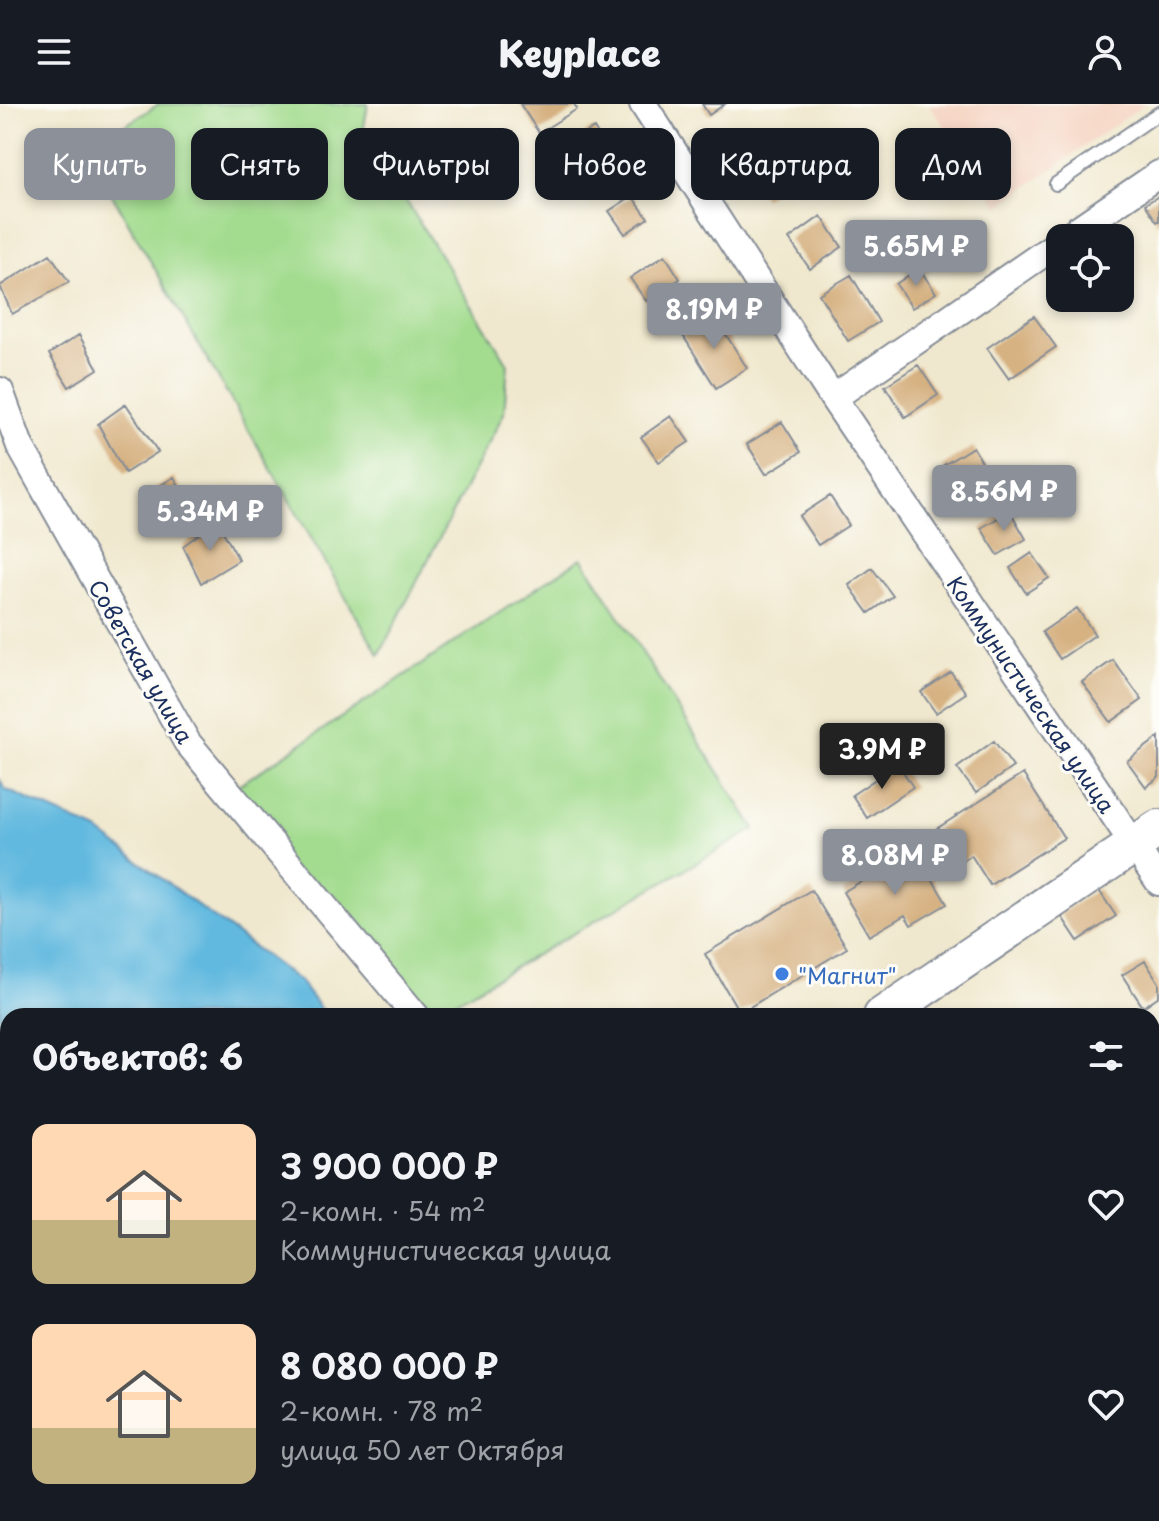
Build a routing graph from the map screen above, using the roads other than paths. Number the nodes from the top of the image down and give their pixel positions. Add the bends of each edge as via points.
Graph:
1 (647, 105) edge
2 (1159, 113) edge
3 (1159, 174) edge
4 (1056, 184) dead end
5 (1086, 224) edge
6 (1046, 252) edge
7 (0, 391) edge
8 (833, 398) junction
9 (1146, 837) edge
10 (1159, 882) edge
11 (409, 1008) edge
12 (894, 1008) edge

1 - 8 street, Коммунистическая улица
2 - 4 lane
3 - 5 street
6 - 8 street
7 - 11 street, Советская улица via 20,446 187,742
8 - 9 street, Коммунистическая улица
9 - 10 street, Коммунистическая улица
9 - 12 main road

